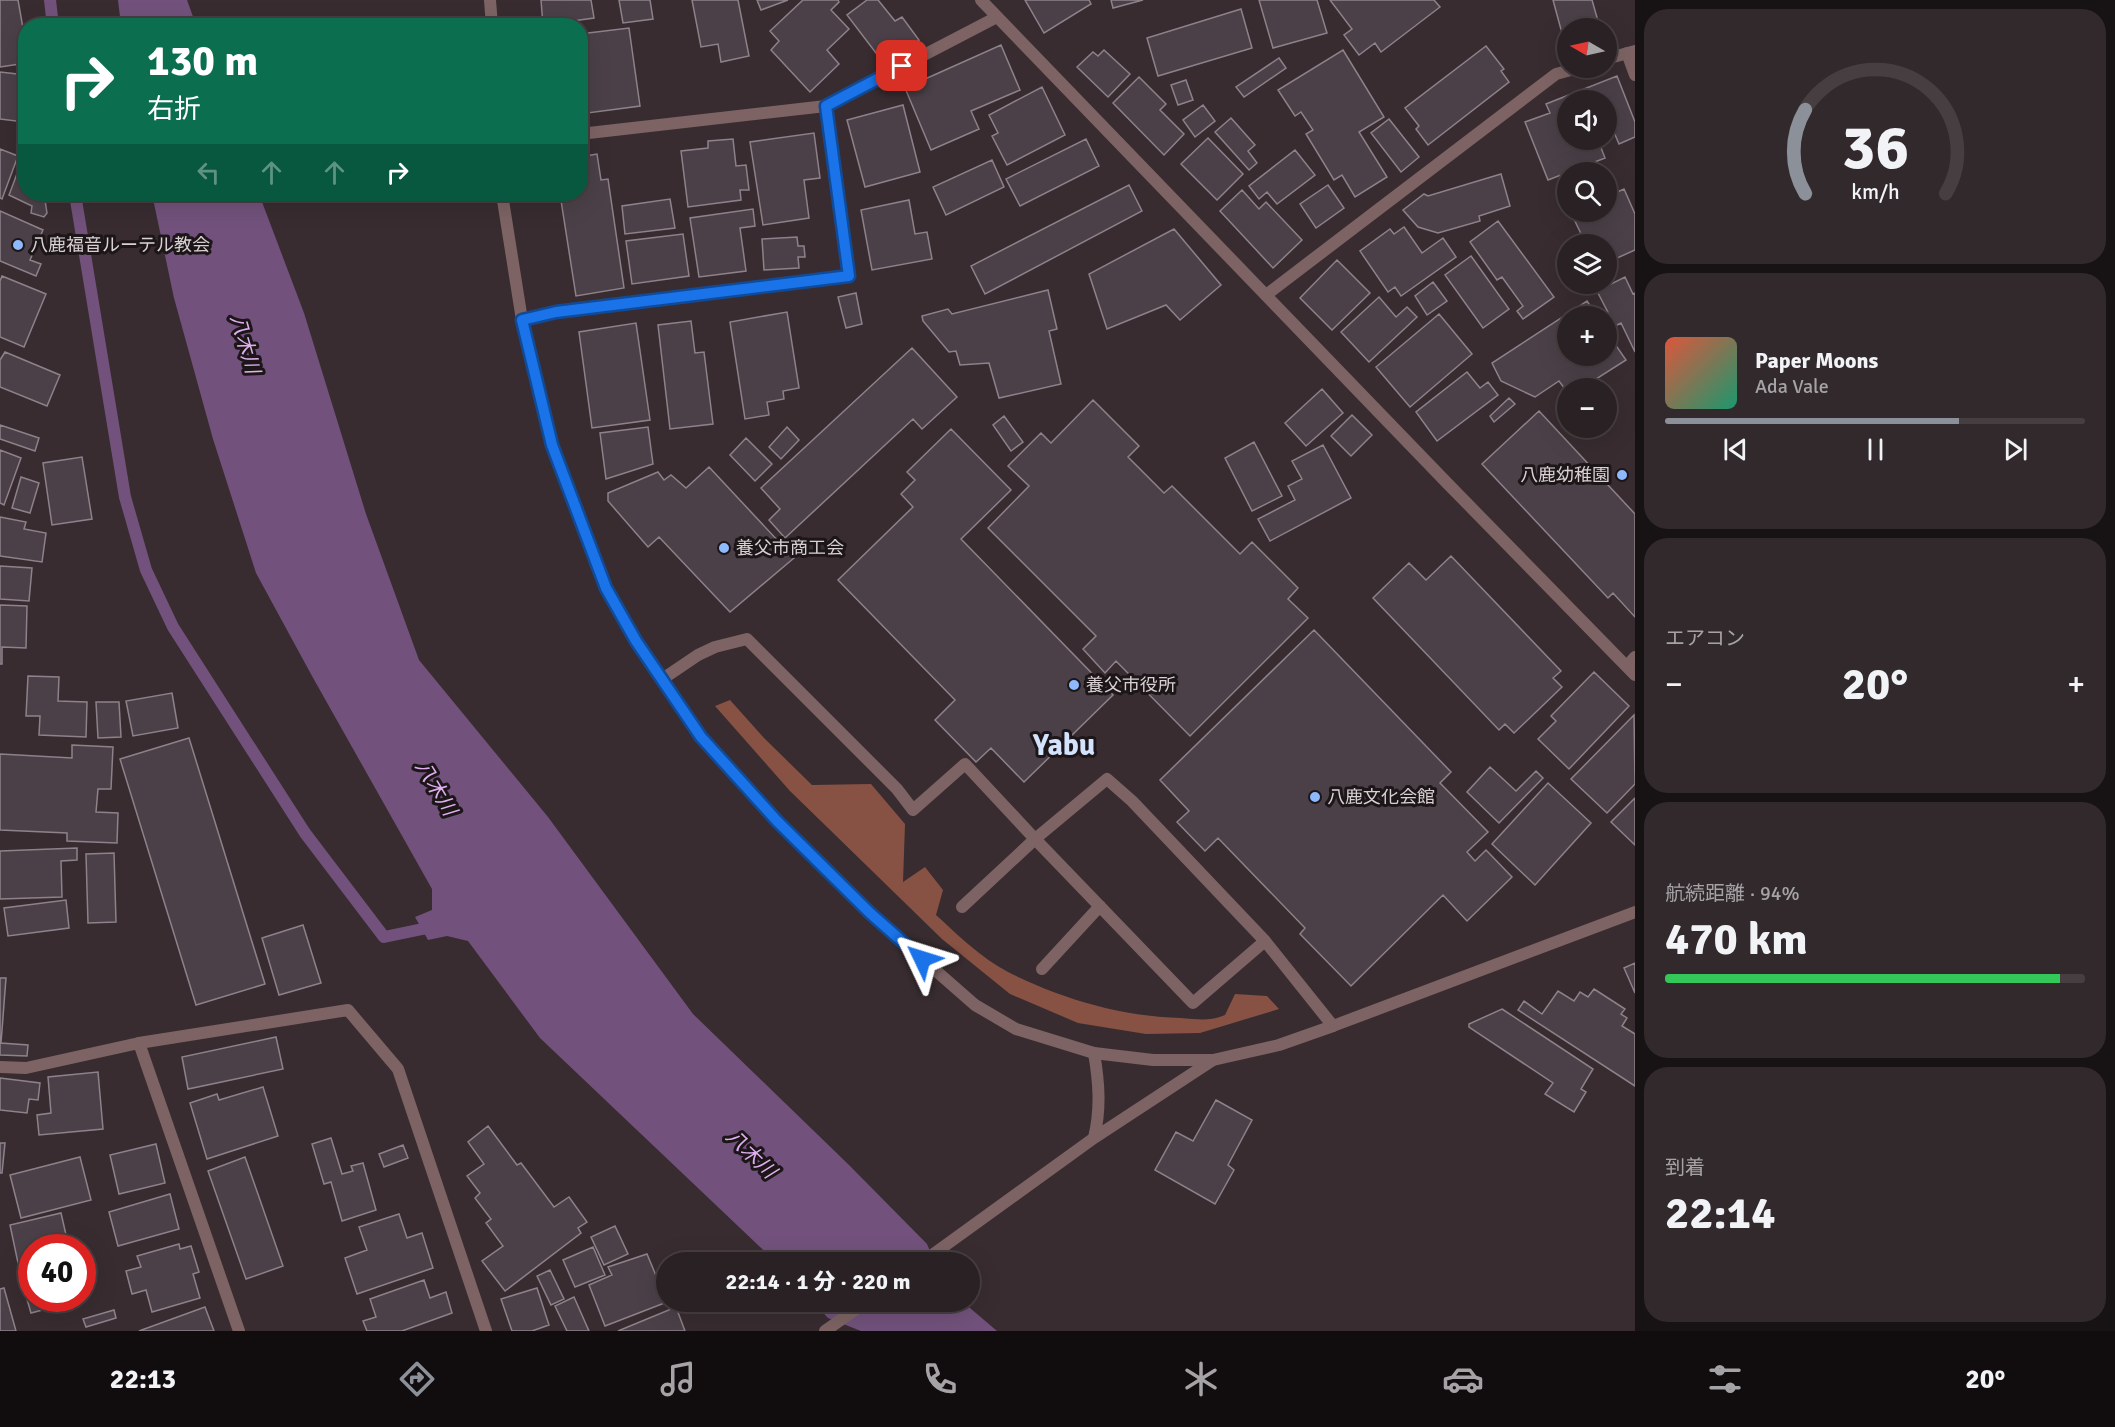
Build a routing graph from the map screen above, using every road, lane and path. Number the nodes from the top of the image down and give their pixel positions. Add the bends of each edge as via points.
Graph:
1 (490, 0) edge
2 (981, 0) edge
3 (997, 16) junction
4 (491, 18) edge
5 (1631, 52) edge
6 (1557, 74) edge
7 (1635, 75) edge
8 (826, 106) junction
9 (588, 133) edge
10 (503, 201) edge
11 (1266, 295) junction
12 (522, 320) junction
13 (1632, 666) edge
14 (661, 680) junction
15 (1035, 839) junction
16 (1100, 906) junction
17 (962, 907) dead end
18 (1635, 912) edge
19 (1264, 941) junction
20 (1042, 969) dead end
21 (1333, 1026) junction
22 (139, 1043) junction
23 (1094, 1053) junction
24 (1213, 1060) junction
25 (0, 1067) edge
26 (1089, 1142) junction
27 (936, 1252) edge
28 (852, 1312) edge
29 (238, 1331) edge
30 (486, 1331) edge
31 (825, 1331) edge

1 - 4 street
2 - 3 street
3 - 8 street
3 - 11 street
5 - 7 street
6 - 11 street
8 - 9 street
8 - 12 street via 849,276 556,312
10 - 12 street
11 - 13 street via 1448,484
12 - 14 street via 552,445 606,588
14 - 15 street via 698,655 747,639 897,789 913,810 965,764
14 - 23 street via 701,737 777,821 870,913 975,1005 1016,1029
15 - 16 street
15 - 17 street
15 - 19 street via 1107,779
16 - 19 street via 1193,1003
16 - 20 street
18 - 21 street
19 - 21 street
21 - 24 street via 1279,1045
22 - 25 street via 26,1068
22 - 29 street
22 - 30 street via 348,1010 398,1069
23 - 24 street via 1153,1060
23 - 26 street via 1098,1121
24 - 26 street
26 - 27 street
28 - 31 street

